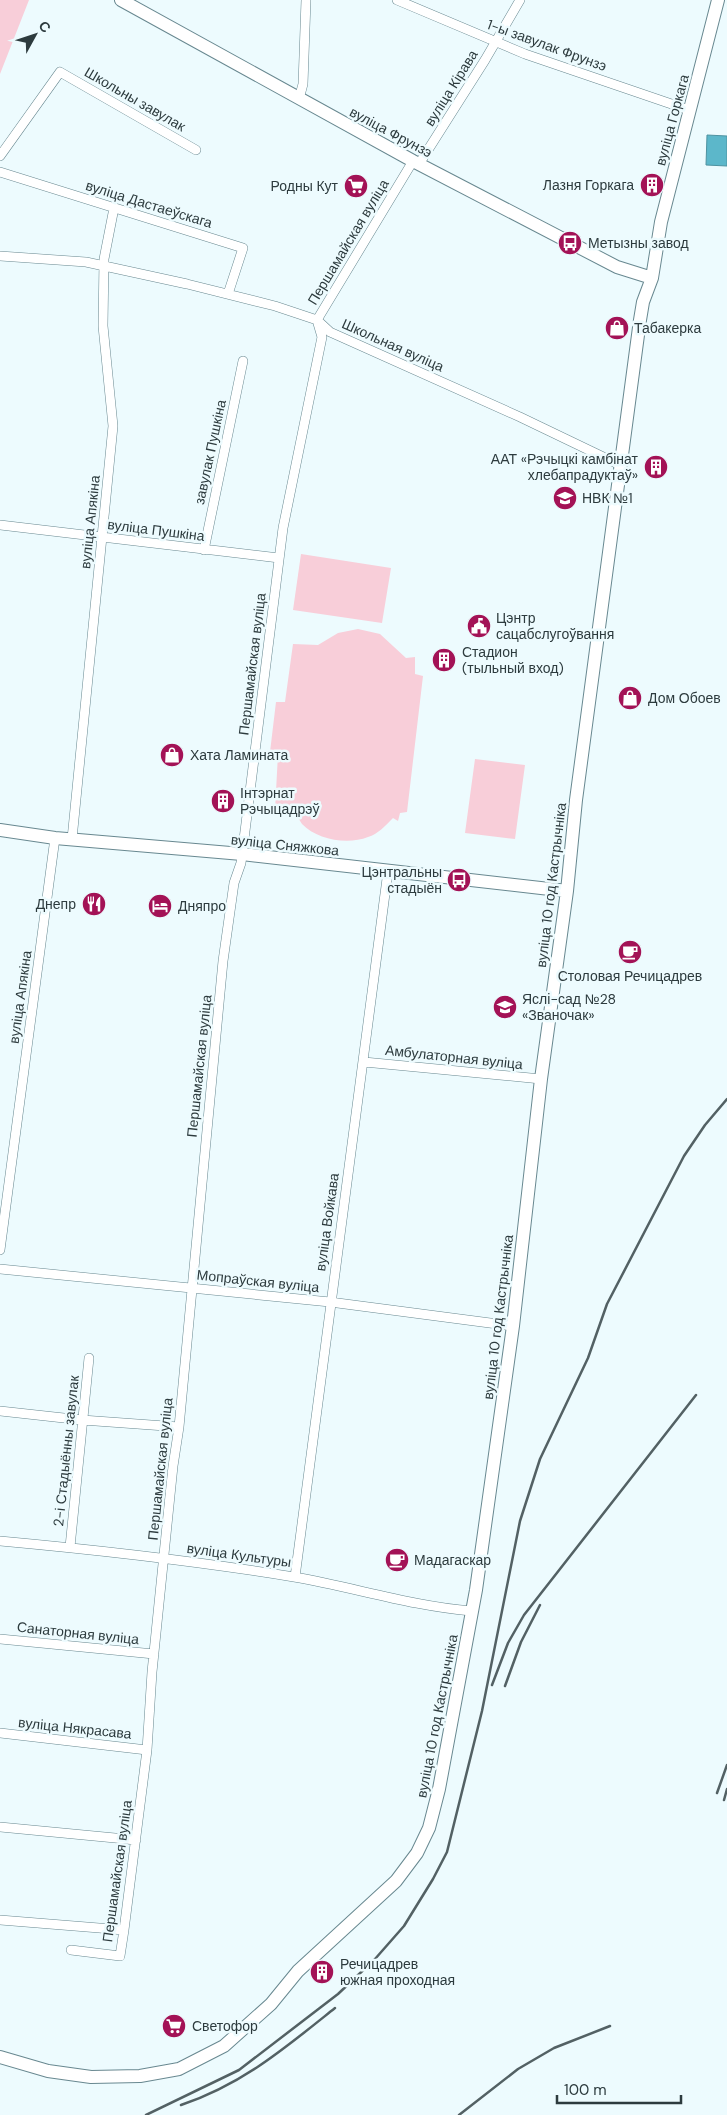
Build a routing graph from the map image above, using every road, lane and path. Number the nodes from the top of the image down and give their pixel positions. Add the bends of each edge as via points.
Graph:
1 (121, 0) edge
2 (306, 0) edge
3 (397, 0) edge
4 (520, 0) edge
5 (718, 0) edge
6 (496, 41) junction
7 (299, 99) junction
8 (690, 110) junction
9 (196, 150) dead end
10 (0, 156) edge
11 (416, 162) junction
12 (0, 172) edge
13 (114, 208) junction
14 (0, 256) edge
15 (104, 266) junction
16 (652, 278) junction
17 (228, 294) junction
18 (316, 320) junction
19 (243, 361) dead end
20 (620, 465) junction
21 (0, 525) edge
22 (102, 537) junction
23 (204, 550) junction
24 (278, 558) junction
25 (0, 830) edge
26 (55, 838) junction
27 (72, 839) junction
28 (242, 854) junction
29 (388, 871) junction
30 (567, 891) junction
31 (364, 1062) junction
32 (541, 1079) junction
33 (0, 1250) edge
34 (0, 1269) edge
35 (191, 1287) junction
36 (330, 1302) junction
37 (513, 1326) junction
38 (89, 1358) dead end
39 (0, 1412) edge
40 (82, 1420) junction
41 (179, 1427) junction
42 (0, 1540) edge
43 (70, 1547) junction
44 (164, 1559) junction
45 (295, 1577) junction
46 (472, 1610) junction
47 (0, 1639) edge
48 (154, 1654) junction
49 (0, 1733) edge
50 (147, 1750) junction
51 (0, 1827) edge
52 (136, 1840) junction
53 (0, 1920) edge
54 (124, 1930) junction
55 (71, 1950) dead end
56 (0, 2058) edge

1 - 7 street, вуліца Фрунзэ
2 - 7 street via 303,84
3 - 6 street, 1-ы завулак Фрунзэ
4 - 6 street, вуліца Кірава
5 - 8 street, вуліца Горкага
6 - 8 street, 1-ы завулак Фрунзэ via 525,54
6 - 11 street, вуліца Кірава
7 - 11 street, вуліца Фрунзэ
8 - 16 street, вуліца Горкага via 661,222
9 - 10 street, Школьны завулак via 60,72
11 - 16 street, вуліца Фрунзэ via 617,267
11 - 18 street, Першамайская вуліца
12 - 13 street, вуліца Дастаеўскага
13 - 15 street, вуліца Апякіна
13 - 17 street, вуліца Дастаеўскага via 243,248
14 - 15 street, Школьная вуліца
15 - 17 street, Школьная вуліца
15 - 22 street, вуліца Апякіна via 103,326 113,426
16 - 20 street, вуліца 10 год Кастрычніка via 643,302
17 - 18 street, Школьная вуліца
18 - 20 street, Школьная вуліца via 330,332
18 - 24 street, Першамайская вуліца via 322,337
19 - 23 street, завулак Пушкіна
20 - 30 street, вуліца 10 год Кастрычніка
21 - 22 street, вуліца Пушкіна
22 - 23 street, вуліца Пушкіна
22 - 27 street, вуліца Апякіна
23 - 24 street, вуліца Пушкіна
24 - 28 street, Першамайская вуліца
25 - 26 street, вуліца Сняжкова
26 - 27 street, вуліца Сняжкова
26 - 33 street, вуліца Апякіна
27 - 28 street, вуліца Сняжкова
28 - 29 street, вуліца Сняжкова
28 - 35 street, Першамайская вуліца via 234,883 223,961
29 - 30 street, вуліца Сняжкова
29 - 31 street, вуліца Войкава
30 - 32 street, вуліца 10 год Кастрычніка
31 - 32 street, Амбулаторная вуліца
31 - 36 street, вуліца Войкава
32 - 37 street, вуліца 10 год Кастрычніка
34 - 35 street, Мопраўская вуліца
35 - 36 street, Мопраўская вуліца
35 - 41 street, Першамайская вуліца
36 - 37 street, Мопраўская вуліца
36 - 45 street, вуліца Войкава
37 - 46 street, вуліца 10 год Кастрычніка
38 - 40 street, 2-і Стадыённы завулак
39 - 40 street
40 - 41 street
40 - 43 street, 2-і Стадыённы завулак
41 - 44 street, Першамайская вуліца
42 - 43 street, вуліца Культуры
43 - 44 street, вуліца Культуры
44 - 45 street, вуліца Культуры
44 - 48 street, Першамайская вуліца
45 - 46 street, вуліца Культуры via 438,1608
46 - 56 street, вуліца 10 год Кастрычніка via 440,1789 424,1840 396,1880 298,1971 271,2004 224,2046 179,2069 140,2076 91,2077 48,2071
47 - 48 street, Санаторная вуліца
48 - 50 street, Першамайская вуліца
49 - 50 street, вуліца Някрасава
50 - 52 street, Першамайская вуліца
51 - 52 street
52 - 54 street, Першамайская вуліца
53 - 54 street
54 - 55 street, Першамайская вуліца via 120,1956

